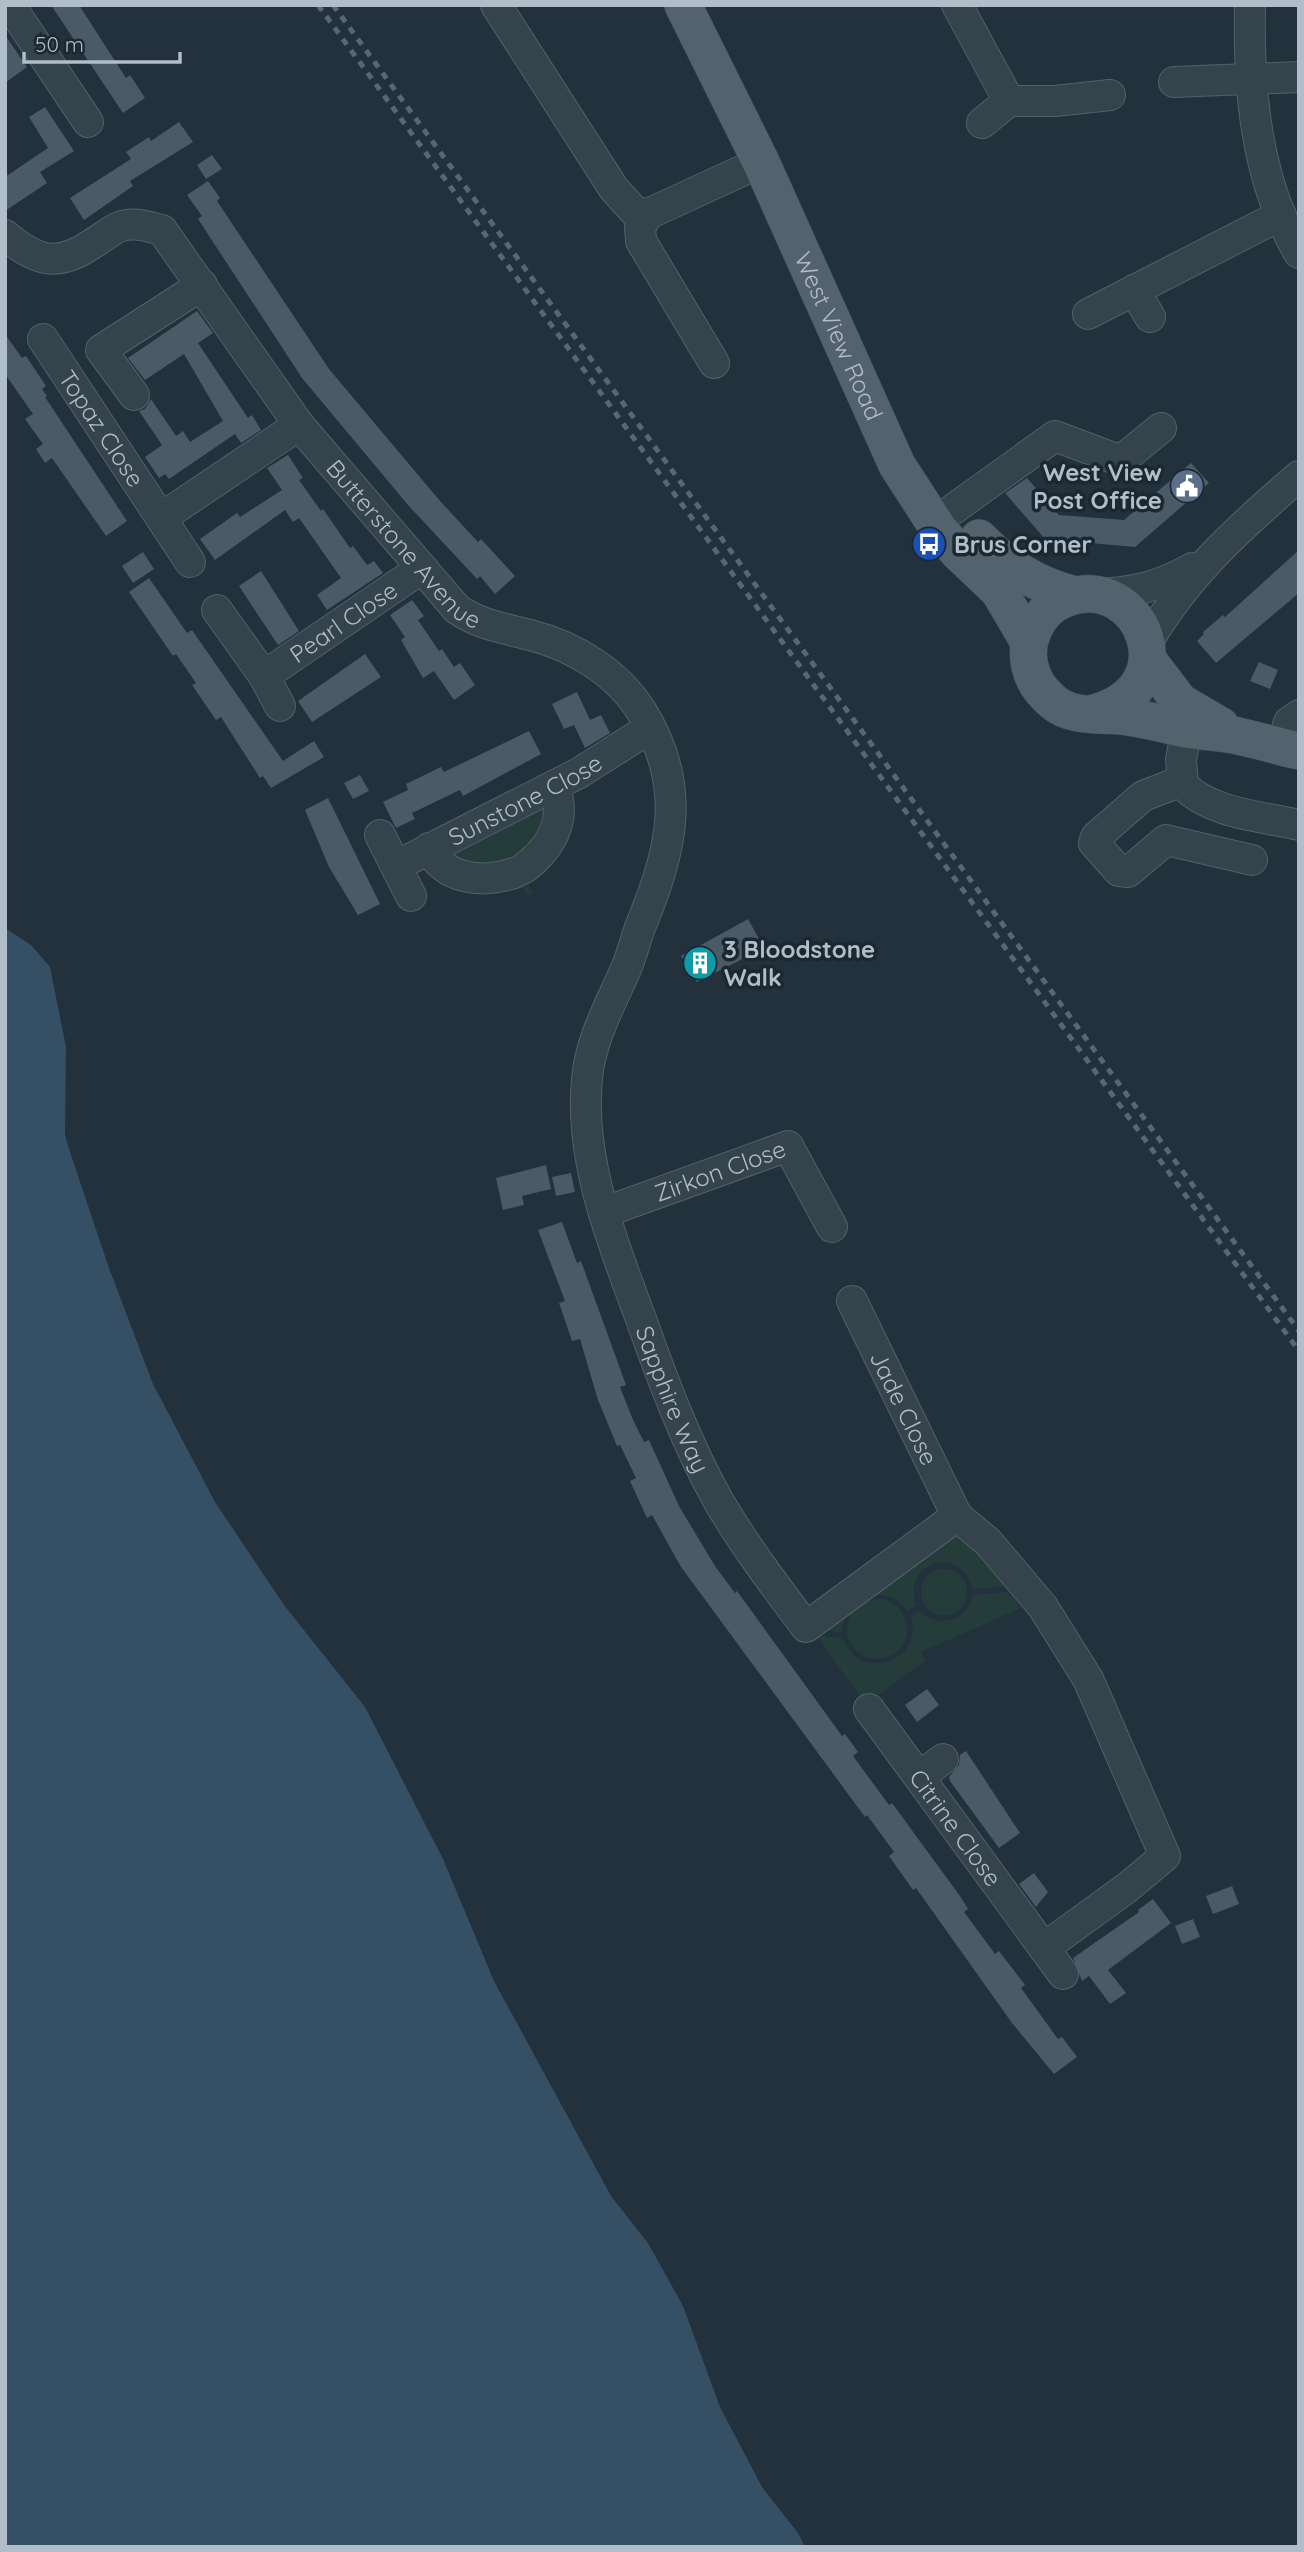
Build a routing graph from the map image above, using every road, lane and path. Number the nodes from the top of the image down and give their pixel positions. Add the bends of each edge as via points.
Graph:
1 (496, 5) edge
2 (683, 5) edge
3 (702, 5) edge
4 (957, 5) edge
5 (1250, 5) edge
6 (10, 8) edge
7 (1299, 77) edge
8 (1251, 81) junction
9 (1174, 82) dead end
10 (1110, 95) dead end
11 (1009, 101) junction
12 (88, 122) dead end
13 (982, 123) dead end
14 (761, 162) junction
15 (648, 214) junction
16 (1280, 215) junction
17 (5, 235) edge
18 (1299, 253) edge
19 (202, 285) junction
20 (1134, 290) junction
21 (1088, 314) dead end
22 (1150, 317) dead end
23 (43, 339) dead end
24 (714, 363) dead end
25 (134, 395) dead end
26 (299, 425) junction
27 (1161, 428) dead end
28 (1299, 476) edge
29 (952, 510) junction
30 (161, 518) junction
31 (185, 553) dead end
32 (1205, 561) junction
33 (422, 568) junction
34 (1082, 595) junction
35 (217, 610) dead end
36 (1029, 642) junction
37 (1147, 651) junction
38 (264, 676) junction
39 (280, 706) dead end
40 (1090, 714) junction
41 (1299, 715) edge
42 (1189, 719) junction
43 (650, 728) junction
44 (1290, 749) edge
45 (1182, 781) junction
46 (554, 786) junction
47 (1299, 825) edge
48 (380, 835) dead end
49 (429, 848) junction
50 (1252, 860) dead end
51 (396, 866) junction
52 (411, 896) dead end
53 (626, 968) joint
54 (605, 1212) junction
55 (832, 1227) dead end
56 (852, 1301) dead end
57 (957, 1516) junction
58 (869, 1709) dead end
59 (943, 1759) dead end
60 (919, 1777) junction
61 (1044, 1948) junction
62 (1063, 1973) dead end

1 - 15 street via 625,204
2 - 14 main road, West View Road
3 - 29 main road, West View Road via 776,145 910,441
4 - 11 street
5 - 8 street
6 - 12 street
7 - 8 street
8 - 9 street
8 - 16 street via 1261,150
10 - 11 street
11 - 13 street
14 - 15 street
14 - 36 main road, West View Road via 897,465 939,530 999,590
15 - 24 street via 640,227 640,241
16 - 18 street
16 - 20 street
17 - 19 street, Butterstone Avenue via 26,253 52,260 79,253 121,226 162,230
19 - 25 street via 101,350
19 - 26 street, Butterstone Avenue
20 - 21 street
20 - 22 street
23 - 30 street, Topaz Close
26 - 30 street
26 - 33 street, Butterstone Avenue
27 - 29 street via 1124,458 1116,459 1055,436
28 - 32 street
29 - 34 main road, West View Road via 1015,571 1050,589
30 - 31 street, Topaz Close
32 - 34 street via 1151,589
32 - 37 street via 1167,607
33 - 38 street, Pearl Close
33 - 43 street, Butterstone Avenue via 457,609 475,621 564,646 594,663 622,686
34 - 36 main road via 1059,601 1043,614
34 - 37 main road, West View Road via 1106,597 1129,610
35 - 38 street, Pearl Close
36 - 40 main road, West View Road via 1029,666 1037,686 1069,711
37 - 40 main road via 1141,682 1130,696 1112,708
37 - 42 main road, West View Road
38 - 39 street, Pearl Close
40 - 42 main road, West View Road
41 - 44 street, West View Road via 1289,722
42 - 44 main road, West View Road
42 - 45 street
43 - 46 street, Sunstone Close
43 - 53 street, Butterstone Avenue via 665,760 671,834 663,869
45 - 47 street via 1195,797 1210,805
45 - 50 street via 1143,796 1096,837 1094,844 1119,871 1128,872 1167,840
46 - 49 street, Sunstone Close
46 - 49 street via 560,814 552,840 538,858 519,871 472,879 446,869
48 - 51 street
49 - 51 street, Sunstone Close
51 - 52 street
53 - 54 street, Sapphire Way via 599,1030 587,1078 588,1145
54 - 55 street, Zirkon Close via 788,1146
54 - 57 street, Sapphire Way via 649,1343 686,1434 742,1540 806,1627
56 - 57 street, Jade Close
57 - 61 street via 988,1542 1065,1640 1108,1721 1165,1856
58 - 60 street, Citrine Close
59 - 60 street
60 - 61 street, Citrine Close
61 - 62 street, Citrine Close

